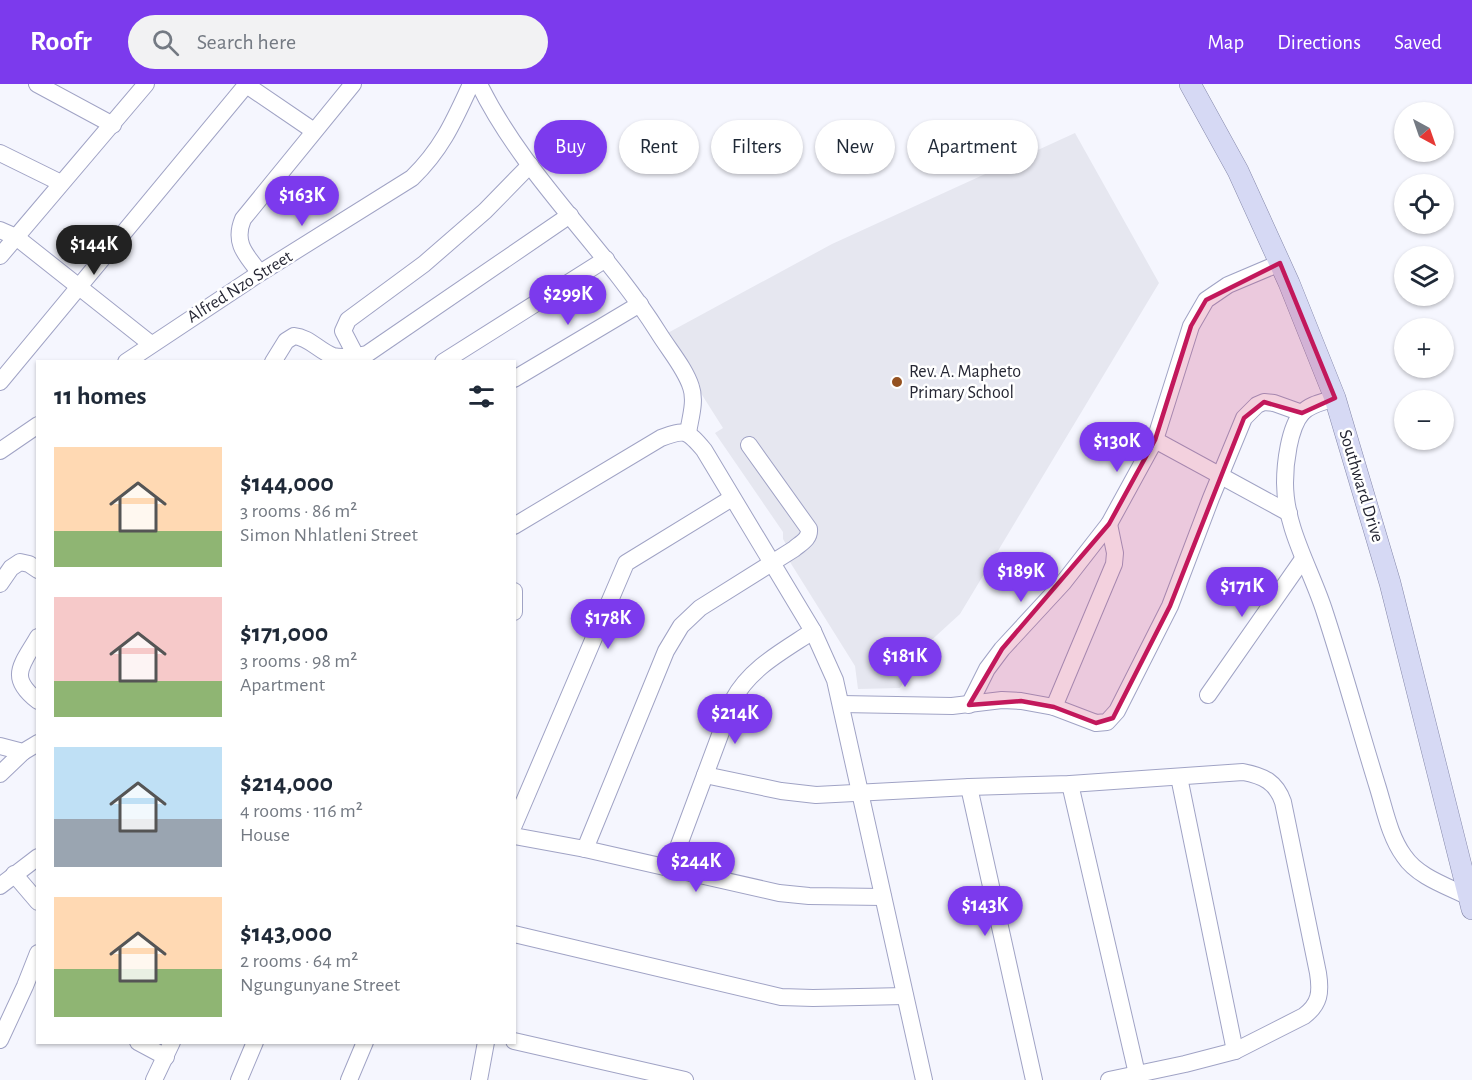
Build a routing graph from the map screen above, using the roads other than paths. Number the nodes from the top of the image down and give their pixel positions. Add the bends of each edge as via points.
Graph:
1 (37, 84) edge
2 (146, 84) edge
3 (246, 84) edge
4 (352, 84) edge
5 (471, 84) edge
6 (479, 84) edge
7 (1190, 84) edge
8 (113, 125) junction
9 (314, 131) junction
10 (0, 153) edge
11 (530, 165) junction
12 (61, 183) junction
13 (570, 216) junction
14 (0, 230) edge
15 (16, 237) junction
16 (0, 256) edge
17 (606, 259) junction
18 (1280, 263) junction
19 (260, 273) junction
20 (79, 286) junction
21 (640, 304) junction
22 (151, 344) junction
23 (365, 357) edge
24 (129, 360) edge
25 (274, 360) edge
26 (446, 360) edge
27 (516, 378) edge
28 (0, 382) edge
29 (1335, 398) junction
30 (1302, 413) junction
31 (36, 426) edge
32 (688, 433) junction
33 (1155, 440) junction
34 (748, 445) dead end
35 (0, 451) edge
36 (1220, 476) junction
37 (732, 498) junction
38 (1289, 513) junction
39 (1109, 524) junction
40 (516, 525) edge
41 (1303, 559) junction
42 (772, 561) junction
43 (36, 569) edge
44 (0, 584) edge
45 (813, 631) junction
46 (36, 640) edge
47 (1208, 695) dead end
48 (36, 700) edge
49 (842, 704) junction
50 (969, 705) junction
51 (1054, 706) junction
52 (0, 746) edge
53 (30, 748) edge
54 (0, 774) edge
55 (705, 775) junction
56 (1179, 777) junction
57 (1070, 784) junction
58 (969, 787) junction
59 (860, 792) junction
60 (516, 820) edge
61 (516, 836) edge
62 (585, 849) junction
63 (36, 858) edge
64 (670, 869) junction
65 (14, 874) junction
66 (0, 886) edge
67 (883, 897) junction
68 (36, 900) edge
69 (1471, 903) edge
70 (516, 934) edge
71 (36, 963) edge
72 (31, 989) edge
73 (905, 996) junction
74 (0, 1040) edge
75 (516, 1041) edge
76 (146, 1044) edge
77 (254, 1044) edge
78 (364, 1044) edge
79 (486, 1044) edge
80 (169, 1050) edge
81 (1235, 1051) junction
82 (1187, 1072) edge
83 (1137, 1074) junction
84 (154, 1080) edge
85 (238, 1080) edge
86 (349, 1080) edge
87 (479, 1080) edge
88 (685, 1080) edge
89 (924, 1080) edge
90 (1034, 1080) edge
91 (1109, 1080) edge

1 - 8 street
2 - 8 street
3 - 9 street
3 - 20 street
4 - 9 street
5 - 19 street, Alfred Nzo Street via 444,141 412,178
6 - 11 street via 500,123
7 - 18 main road, Southward Drive via 1238,171
8 - 12 street
9 - 19 street via 247,212 241,225 242,249
10 - 12 street
11 - 13 street
11 - 23 street via 424,264 348,320 343,331
12 - 15 street
13 - 17 street
13 - 23 street
14 - 15 street
15 - 16 street
15 - 20 street
17 - 21 street
17 - 26 street
18 - 29 main road, Southward Drive
18 - 33 street via 1228,285 1206,300 1191,326
19 - 22 street, Alfred Nzo Street
20 - 22 street
20 - 28 street
21 - 27 street
21 - 32 street via 692,389
22 - 24 street, Alfred Nzo Street
23 - 25 street via 333,356 294,336
29 - 30 street
29 - 69 main road, Southward Drive via 1390,583
30 - 36 street via 1274,403 1257,405 1240,426
30 - 38 street via 1287,458
31 - 35 street
32 - 37 street via 704,450
32 - 40 street via 661,438
33 - 36 street
33 - 39 street
34 - 42 street via 809,529 805,540
36 - 38 street
36 - 51 street via 1170,606 1113,718 1096,723
37 - 42 street
37 - 60 street via 626,563
38 - 41 street
39 - 50 street via 1063,583 1002,649
39 - 51 street via 1115,553 1113,564
41 - 47 street
41 - 69 street via 1324,610 1398,847 1415,869
42 - 45 street
42 - 62 street via 700,608 681,626 666,651
43 - 44 street via 20,562
45 - 49 street
45 - 55 street via 740,686
46 - 48 street via 18,677
49 - 50 street
49 - 59 street
50 - 51 street via 1002,700
52 - 53 street
53 - 54 street
55 - 59 street via 799,794
55 - 64 street
56 - 57 street
56 - 81 street
56 - 81 street via 1243,772 1269,780 1279,791 1318,973 1319,999 1312,1010
57 - 58 street
57 - 83 street
58 - 59 street
58 - 90 street
59 - 67 street
61 - 62 street
62 - 64 street
63 - 65 street
64 - 67 street via 779,893
65 - 66 street
65 - 68 street
67 - 73 street
70 - 73 street via 782,997
71 - 72 street
72 - 74 street
73 - 89 street
75 - 88 street
76 - 80 street
77 - 85 street
78 - 86 street
79 - 87 street
80 - 84 street
81 - 82 street
82 - 83 street
83 - 91 street

